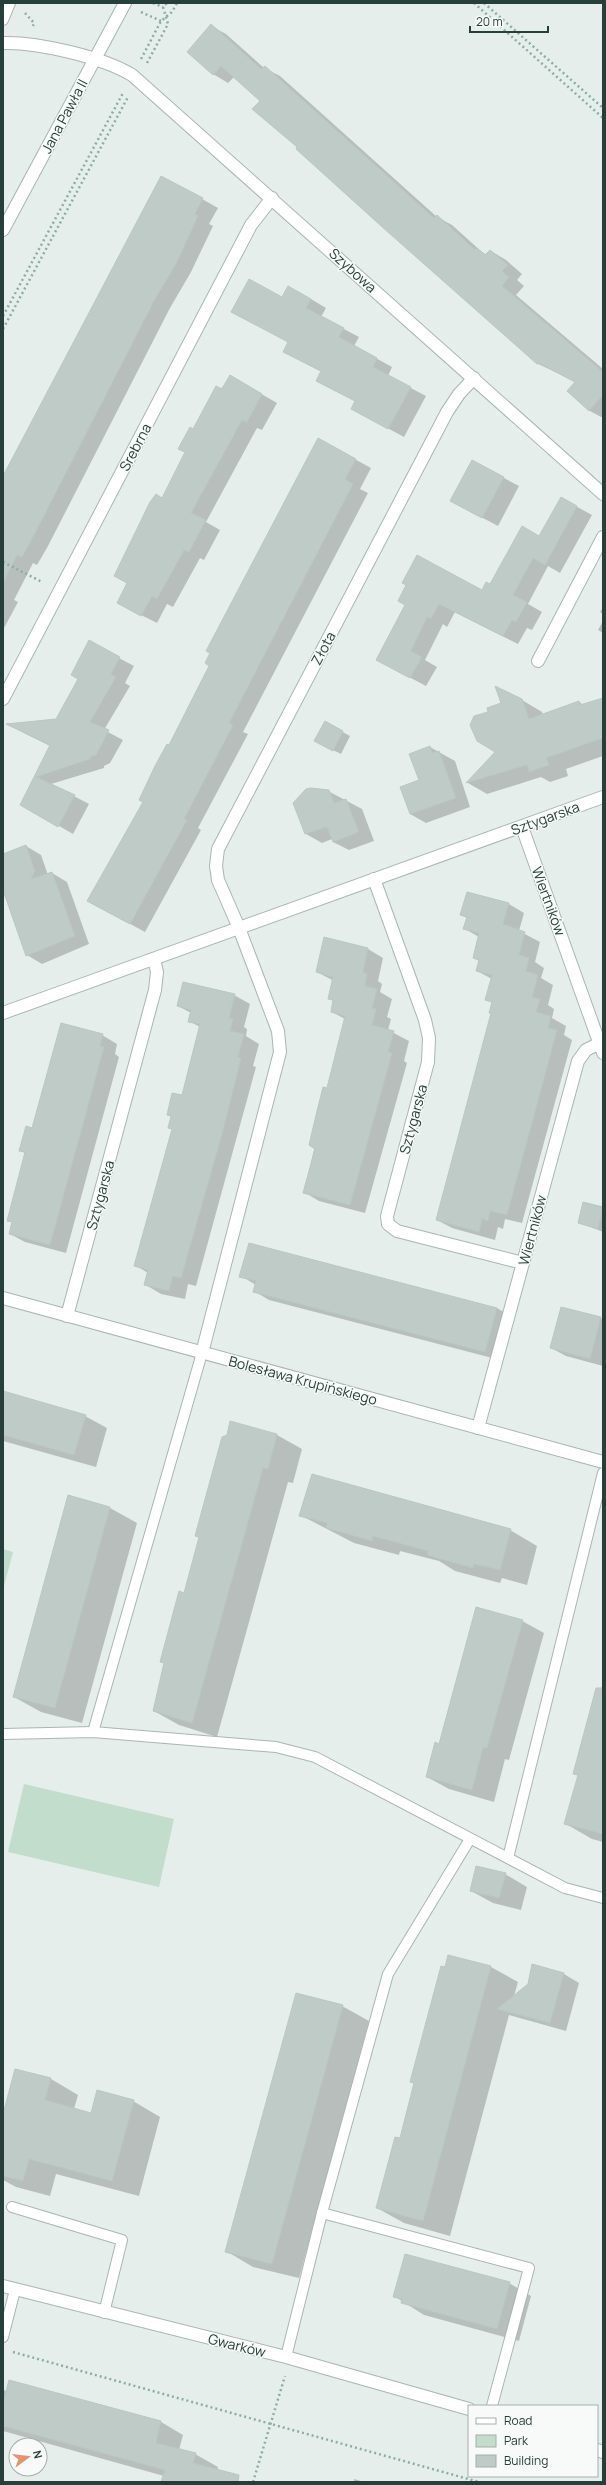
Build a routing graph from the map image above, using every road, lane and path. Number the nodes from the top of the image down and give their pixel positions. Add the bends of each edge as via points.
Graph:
1 (10, 3) edge
2 (125, 3) edge
3 (154, 3) edge
4 (167, 3) edge
5 (177, 3) edge
6 (474, 3) edge
7 (484, 3) edge
8 (163, 7) junction
9 (166, 17) junction
10 (3, 20) edge
11 (3, 43) edge
12 (95, 60) junction
13 (135, 77) junction
14 (603, 108) edge
15 (603, 118) edge
16 (272, 198) junction
17 (3, 230) edge
18 (3, 316) edge
19 (3, 329) edge
20 (474, 378) junction
21 (603, 494) edge
22 (603, 537) edge
23 (3, 562) edge
24 (60, 591) junction
25 (538, 661) dead end
26 (3, 699) edge
27 (603, 797) edge
28 (522, 827) junction
29 (374, 879) junction
30 (239, 928) junction
31 (154, 959) junction
32 (3, 1013) edge
33 (601, 1048) edge
34 (523, 1264) junction
35 (3, 1298) edge
36 (67, 1316) junction
37 (202, 1352) junction
38 (478, 1428) junction
39 (603, 1462) edge
40 (603, 1473) edge
41 (93, 1732) junction
42 (3, 1734) edge
43 (470, 1839) junction
44 (508, 1858) junction
45 (603, 1898) edge
46 (12, 2207) dead end
47 (322, 2213) junction
48 (3, 2286) edge
49 (15, 2290) junction
50 (104, 2313) junction
51 (3, 2337) edge
52 (11, 2352) dead end
53 (288, 2358) junction
54 (492, 2405) edge
55 (468, 2409) edge
56 (270, 2424) junction
57 (253, 2482) edge
58 (479, 2482) edge

1 - 10 lane
2 - 12 street, Jana Pawła II
3 - 8 path
4 - 8 path
5 - 9 path
6 - 15 path
7 - 14 path
8 - 9 path
9 - 13 path via 161,21
9 - 13 path via 168,24
11 - 12 street, Szybowa via 25,43
12 - 13 street, Szybowa via 116,66
12 - 17 street, Jana Pawła II
13 - 16 street, Szybowa
13 - 18 path
13 - 19 path
16 - 20 street, Szybowa
16 - 24 street, Srebrna via 251,225
20 - 21 street, Szybowa
20 - 30 street, Złota via 447,412 221,843 216,863 218,876
22 - 25 street
23 - 24 path
24 - 26 street, Srebrna
27 - 28 street, Sztygarska
28 - 29 street, Sztygarska
28 - 33 street, Wiertników
29 - 30 street, Sztygarska
29 - 34 street, Sztygarska via 425,1020 429,1043 426,1071 387,1216 388,1224 396,1231
30 - 31 street, Sztygarska
30 - 37 street via 278,1031 280,1058
31 - 32 street, Sztygarska
31 - 36 street, Sztygarska via 157,972 155,990
33 - 34 street, Wiertników via 586,1050 578,1061
34 - 38 street, Wiertników
35 - 36 street, Bolesława Krupińskiego
36 - 37 street, Bolesława Krupińskiego
37 - 38 street, Bolesława Krupińskiego
37 - 41 lane
38 - 39 street, Bolesława Krupińskiego
40 - 44 lane
41 - 42 lane
41 - 43 lane via 276,1747 315,1757
43 - 44 lane
43 - 47 lane via 388,1974
44 - 45 lane via 565,1888
46 - 50 lane via 122,2240
47 - 53 lane
47 - 54 lane via 529,2268
48 - 49 street, Gwarków
49 - 50 street, Gwarków
49 - 51 lane
50 - 53 street, Gwarków
52 - 56 path
53 - 55 street, Gwarków
53 - 56 path
56 - 57 path
56 - 58 path

